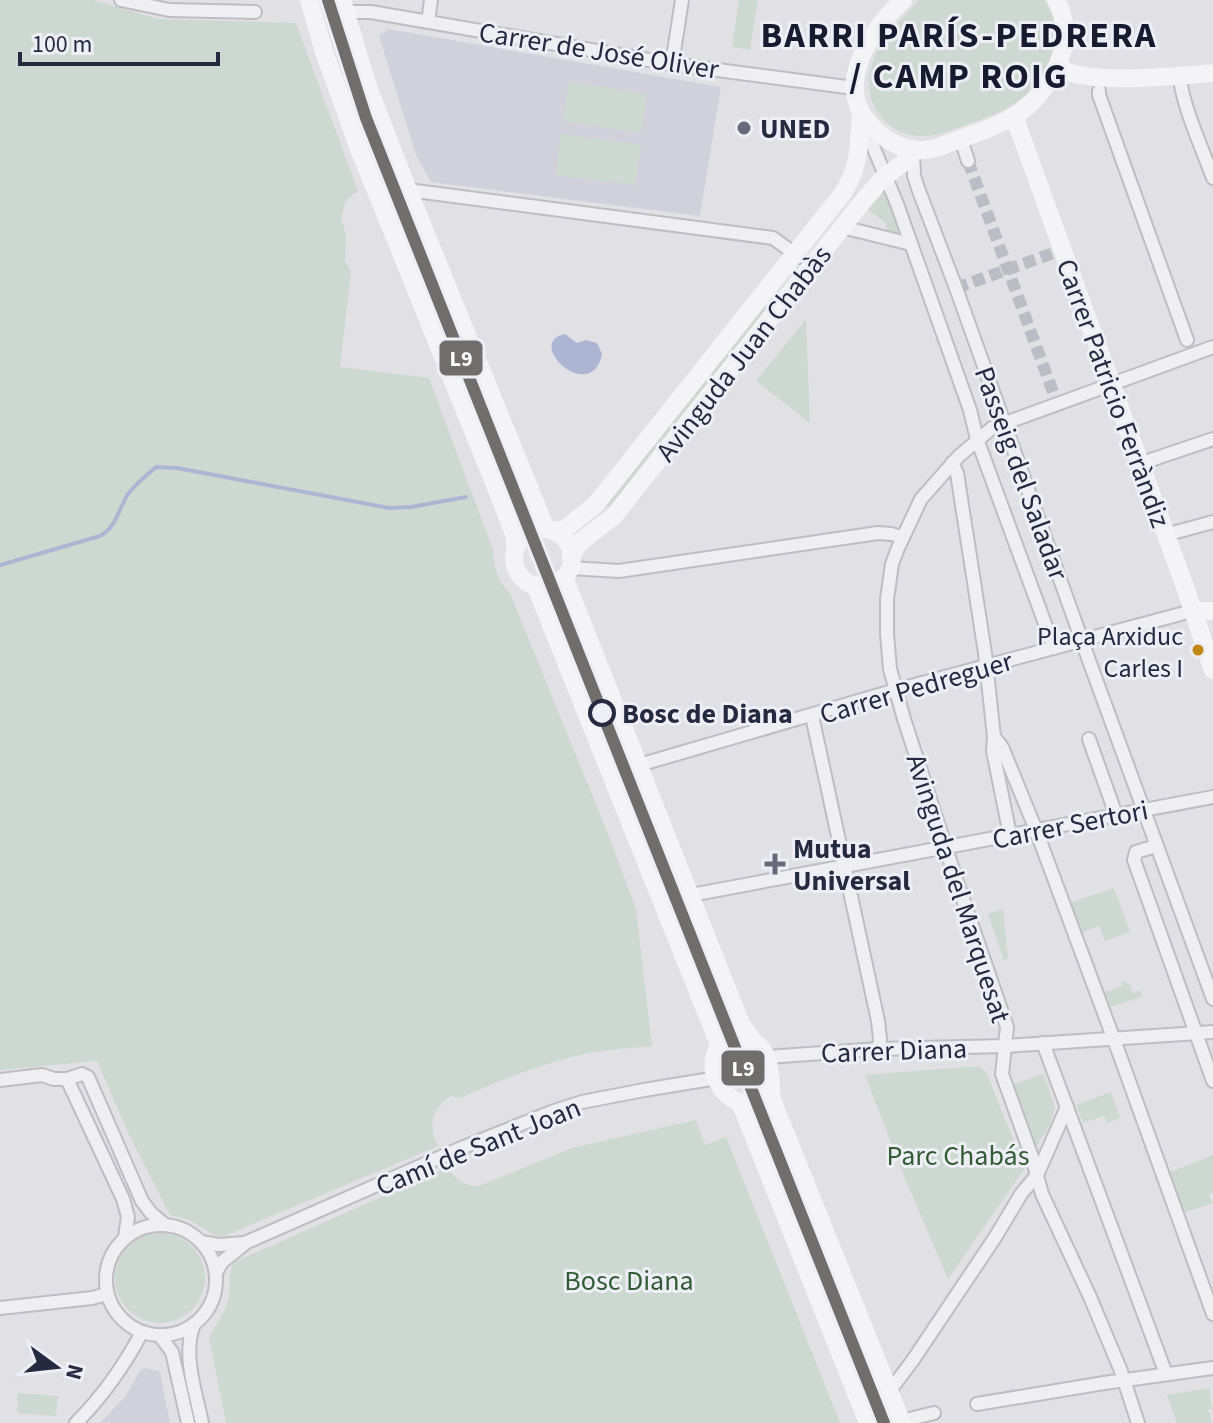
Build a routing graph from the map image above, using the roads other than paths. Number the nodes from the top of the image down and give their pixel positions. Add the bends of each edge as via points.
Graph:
1 (121, 0) edge
2 (309, 0) edge
3 (431, 0) edge
4 (682, 0) edge
5 (903, 0) edge
6 (1059, 3) edge
7 (343, 6) edge
8 (255, 12) dead end
9 (428, 22) junction
10 (672, 64) junction
11 (1057, 67) junction
12 (1213, 73) edge
13 (1180, 75) junction
14 (854, 88) junction
15 (1099, 91) dead end
16 (861, 115) junction
17 (1014, 116) junction
18 (961, 139) junction
19 (913, 149) junction
20 (968, 161) tunnel mouth
21 (886, 177) junction
22 (1213, 178) edge
23 (408, 190) junction
24 (919, 191) junction
25 (897, 204) junction
26 (842, 227) junction
27 (911, 244) junction
28 (794, 253) junction
29 (812, 267) junction
30 (1187, 340) dead end
31 (1213, 347) edge
32 (1110, 384) junction
33 (1005, 422) junction
34 (977, 439) junction
35 (1213, 439) edge
36 (952, 463) junction
37 (1139, 464) junction
38 (1213, 522) edge
39 (549, 530) junction
40 (1165, 535) junction
41 (903, 537) junction
42 (516, 548) junction
43 (569, 567) junction
44 (535, 585) junction
45 (1192, 611) junction
46 (1213, 611) edge
47 (1082, 641) junction
48 (1054, 648) junction
49 (987, 667) junction
50 (1213, 670) edge
51 (896, 690) junction
52 (812, 716) junction
53 (994, 737) junction
54 (1089, 739) dead end
55 (639, 765) junction
56 (1213, 797) edge
57 (1144, 810) junction
58 (1116, 815) junction
59 (1036, 830) junction
60 (1010, 835) junction
61 (1156, 846) junction
62 (946, 847) junction
63 (844, 866) junction
64 (691, 895) junction
65 (1213, 999) edge
66 (1213, 1032) edge
67 (1195, 1034) junction
68 (1113, 1039) junction
69 (754, 1042) junction
70 (1043, 1043) junction
71 (1005, 1046) junction
72 (720, 1047) junction
73 (879, 1049) junction
74 (767, 1057) junction
75 (717, 1078) junction
76 (67, 1079) junction
77 (0, 1080) edge
78 (771, 1081) junction
79 (1213, 1081) edge
80 (740, 1102) junction
81 (1067, 1107) junction
82 (1037, 1175) junction
83 (164, 1224) junction
84 (125, 1237) junction
85 (201, 1242) junction
86 (247, 1242) junction
87 (216, 1273) junction
88 (107, 1294) junction
89 (0, 1308) edge
90 (1213, 1314) edge
91 (194, 1324) junction
92 (142, 1332) junction
93 (160, 1336) junction
94 (1213, 1368) edge
95 (1166, 1374) junction
96 (1124, 1380) junction
97 (889, 1392) junction
98 (977, 1404) dead end
99 (934, 1413) dead end
100 (863, 1419) edge
101 (901, 1422) edge
102 (76, 1423) edge
103 (188, 1423) edge
104 (202, 1423) edge
105 (1138, 1423) edge

1 - 8 street via 169,10
2 - 42 main road via 359,149
3 - 9 street
4 - 10 street
5 - 14 main road via 866,48
6 - 11 main road via 1065,35
7 - 9 street, Carrer de José Oliver
7 - 23 main road
9 - 10 street, Carrer de José Oliver
10 - 14 street, Carrer de José Oliver
11 - 13 main road via 1101,78
11 - 17 main road via 1038,96
12 - 13 main road
13 - 22 street
14 - 16 main road, Avinguda Juan Chabàs
15 - 30 street
16 - 19 main road via 887,139
16 - 21 street, Passeig del Saladar
16 - 28 main road, Avinguda Juan Chabàs via 852,178
17 - 18 main road
17 - 32 main road, Carrer Patricio Ferràndiz
18 - 19 main road
18 - 20 street
19 - 21 main road, Avinguda Juan Chabàs
19 - 24 street, Passeig del Saladar
21 - 25 street, Passeig del Saladar
21 - 26 main road, Avinguda Juan Chabàs
23 - 28 street via 773,238
23 - 39 main road
24 - 25 street via 900,192
24 - 33 street, Passeig del Saladar
25 - 27 street, Passeig del Saladar
26 - 27 street
26 - 29 main road, Avinguda Juan Chabàs
27 - 34 street, Passeig del Saladar
28 - 29 street
28 - 39 main road, Avinguda Juan Chabàs via 596,504 565,529
29 - 43 main road, Avinguda Juan Chabàs via 614,516 580,542
31 - 32 street, Avinguda del Marquesat
32 - 33 street, Avinguda del Marquesat
32 - 37 main road, Carrer Patricio Ferràndiz
33 - 34 street, Avinguda del Marquesat
33 - 47 street, Passeig del Saladar
34 - 36 street, Avinguda del Marquesat
34 - 48 street, Passeig del Saladar
35 - 37 street
36 - 41 street, Avinguda del Marquesat via 921,499
36 - 49 street
37 - 40 main road, Carrer Patricio Ferràndiz
38 - 40 street
39 - 42 main road via 530,532
39 - 43 main road via 567,542
40 - 45 main road, Carrer Patricio Ferràndiz
41 - 43 street via 878,533 619,571
41 - 51 street, Avinguda del Marquesat via 887,599 888,653
42 - 44 main road via 518,572
43 - 44 main road via 551,585
43 - 55 main road
44 - 72 main road
45 - 46 main road
45 - 47 street, Carrer Pedreguer
45 - 50 main road, Carrer Patricio Ferràndiz
47 - 48 street, Carrer Pedreguer
47 - 57 street, Passeig del Saladar
48 - 49 street, Carrer Pedreguer
49 - 51 street, Carrer Pedreguer
49 - 53 street
51 - 52 street, Carrer Pedreguer
51 - 62 street, Avinguda del Marquesat
52 - 55 street, Carrer Pedreguer
52 - 63 street
53 - 59 street
53 - 60 street
54 - 58 street
55 - 64 main road
56 - 57 street, Carrer Sertori
57 - 58 street, Carrer Sertori
57 - 61 street, Passeig del Saladar
58 - 59 street, Carrer Sertori
59 - 60 street, Carrer Sertori
59 - 68 street
60 - 62 street, Carrer Sertori
61 - 65 street, Passeig del Saladar
61 - 67 street via 1136,852 1134,860
62 - 63 street, Carrer Sertori
62 - 71 street, Avinguda del Marquesat via 1007,1027
63 - 64 street, Carrer Sertori
63 - 73 street via 878,1021
64 - 69 main road via 741,1024
66 - 67 street, Carrer Diana
67 - 68 street, Carrer Diana
67 - 79 street
68 - 70 street, Carrer Diana
68 - 90 street
69 - 72 main road via 732,1040
69 - 74 main road
70 - 71 street, Carrer Diana
70 - 81 street
71 - 73 street, Carrer Diana
71 - 82 street, Avinguda del Marquesat via 1002,1074
72 - 75 main road
73 - 74 street, Carrer Diana
74 - 78 main road
75 - 80 main road via 728,1097
75 - 86 street, Camí de Sant Joan via 554,1111
76 - 77 street via 42,1075
76 - 83 street via 88,1077 142,1201
76 - 84 street via 123,1199 128,1217
78 - 80 main road via 763,1095
78 - 97 main road via 771,1097
80 - 100 main road
81 - 82 street
81 - 95 street
82 - 96 street, Avinguda del Marquesat
82 - 97 street
83 - 84 street via 141,1227
83 - 85 street via 185,1229
84 - 88 street via 106,1269
85 - 86 street, Camí de Sant Joan
85 - 87 street
86 - 87 street, Camí de Sant Joan
87 - 91 street via 211,1302
88 - 89 street
88 - 92 street via 121,1319
91 - 93 street
91 - 104 street via 190,1356
92 - 93 street
92 - 102 street via 119,1372
93 - 103 street via 176,1365
94 - 95 street
95 - 96 street
96 - 98 street
96 - 105 street, Avinguda del Marquesat
97 - 101 main road
99 - 101 street

